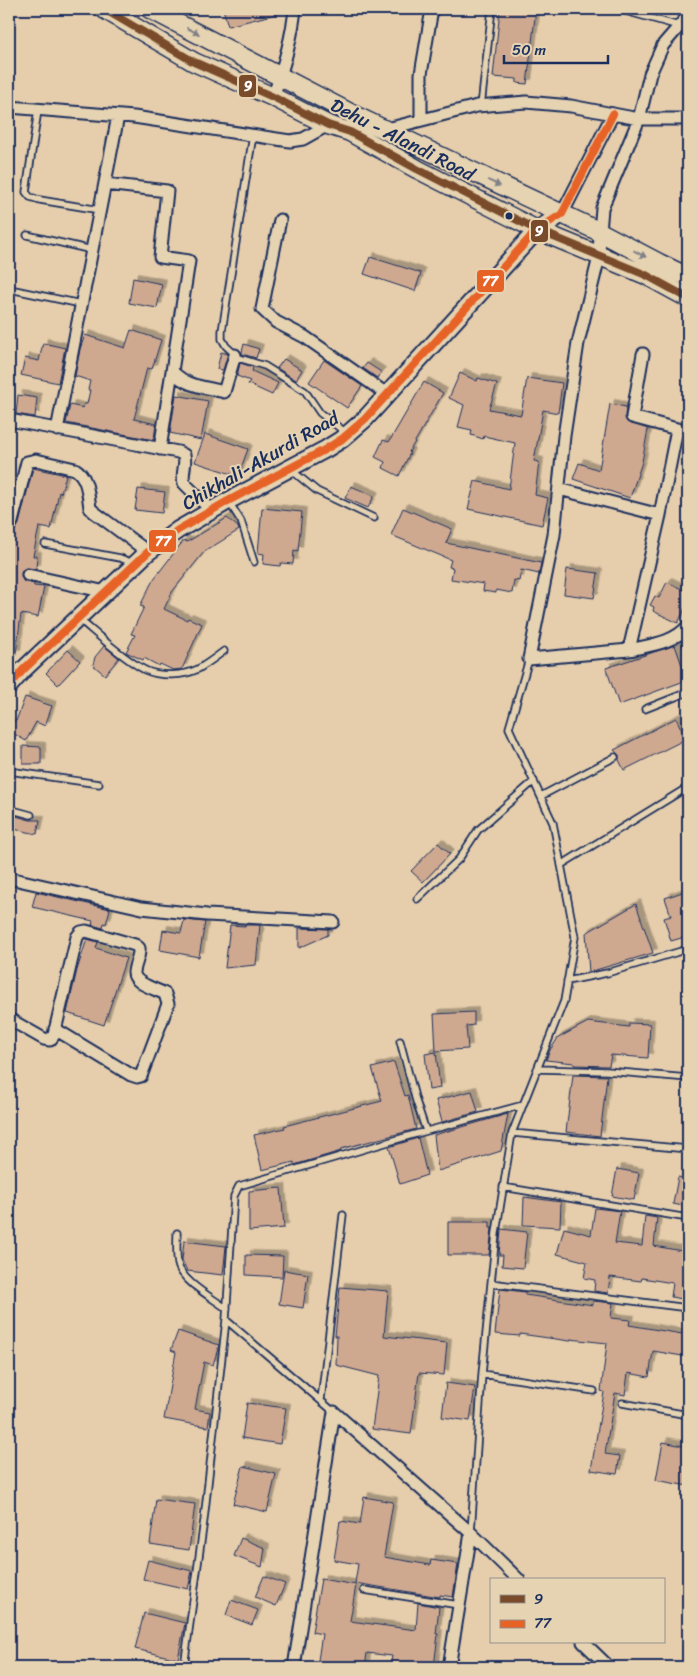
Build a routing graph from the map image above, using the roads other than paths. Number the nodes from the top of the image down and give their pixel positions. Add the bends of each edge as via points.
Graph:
1 (104, 9) edge
2 (149, 9) edge
3 (295, 9) edge
4 (432, 9) edge
5 (492, 9) edge
6 (618, 9) edge
7 (688, 16) edge
8 (679, 26) junction
9 (137, 29) junction
10 (280, 77) junction
11 (273, 96) junction
12 (481, 106) junction
13 (9, 107) edge
14 (38, 110) junction
15 (614, 114) junction
16 (118, 116) junction
17 (639, 118) junction
18 (688, 119) edge
19 (421, 120) junction
20 (328, 125) junction
21 (383, 130) junction
22 (253, 135) junction
23 (105, 184) junction
24 (100, 210) junction
25 (562, 214) junction
26 (280, 220) dead end
27 (537, 230) junction
28 (600, 232) junction
29 (27, 235) dead end
30 (92, 250) junction
31 (599, 257) junction
32 (688, 277) edge
33 (10, 289) edge
34 (688, 298) edge
35 (81, 304) junction
36 (235, 354) junction
37 (643, 354) dead end
38 (173, 372) junction
39 (388, 395) junction
40 (9, 420) edge
41 (56, 430) junction
42 (683, 430) edge
43 (348, 434) junction
44 (160, 449) junction
45 (289, 468) junction
46 (559, 488) junction
47 (228, 501) junction
48 (211, 510) junction
49 (660, 515) junction
50 (374, 518) dead end
51 (9, 526) edge
52 (44, 544) dead end
53 (148, 552) junction
54 (254, 562) dead end
55 (135, 564) junction
56 (28, 575) dead end
57 (106, 592) junction
58 (78, 619) junction
59 (685, 630) edge
60 (688, 648) edge
61 (629, 650) junction
62 (224, 651) dead end
63 (529, 660) junction
64 (11, 680) edge
65 (688, 692) edge
66 (645, 710) dead end
67 (615, 757) dead end
68 (9, 771) edge
69 (534, 781) junction
70 (99, 784) dead end
71 (688, 787) edge
72 (540, 796) junction
73 (9, 809) edge
74 (31, 814) dead end
75 (561, 865) junction
76 (9, 878) edge
77 (417, 899) dead end
78 (333, 922) dead end
79 (688, 949) edge
80 (567, 980) junction
81 (9, 1019) edge
82 (55, 1029) junction
83 (400, 1041) dead end
84 (536, 1069) junction
85 (688, 1078) edge
86 (523, 1105) junction
87 (426, 1131) junction
88 (512, 1133) junction
89 (688, 1149) edge
90 (503, 1187) junction
91 (343, 1215) dead end
92 (688, 1218) edge
93 (177, 1233) dead end
94 (491, 1283) junction
95 (226, 1308) junction
96 (688, 1308) edge
97 (226, 1320) junction
98 (482, 1374) junction
99 (594, 1391) dead end
100 (321, 1400) junction
101 (622, 1403) dead end
102 (334, 1412) junction
103 (688, 1415) edge
104 (471, 1533) junction
105 (517, 1578) edge
106 (364, 1590) dead end
107 (459, 1605) junction
108 (586, 1644) edge
109 (450, 1665) edge
110 (184, 1667) edge
111 (294, 1667) edge
112 (478, 1667) edge
113 (609, 1667) edge

1 - 9 main road, Dehu - Alandi Road
2 - 9 main road
2 -> 10 main road, Dehu - Alandi Road
3 - 10 street
4 - 19 street via 421,74
5 - 12 lane
6 - 8 lane
7 - 8 street
8 - 17 street via 664,45 650,74
9 - 11 main road, Dehu - Alandi Road via 194,62
10 - 11 street
10 - 21 main road, Dehu - Alandi Road
11 - 20 main road, Dehu - Alandi Road
12 - 15 street via 526,102
12 - 19 street
13 - 14 street
14 - 16 street
14 - 24 lane via 26,192 40,200
15 - 17 street
15 - 25 street
16 - 22 street
16 - 23 street
17 - 18 street
17 - 28 street via 602,208
19 - 21 street
20 - 22 street via 303,139 290,141
20 - 27 main road, Dehu - Alandi Road via 350,132
21 -> 25 main road, Dehu - Alandi Road
22 - 36 lane via 222,331 222,339
23 - 24 street
23 - 38 street via 167,192 160,257 189,261
24 - 30 street
25 - 27 main road, Chikhali-Akurdi Road
25 - 28 main road, Dehu - Alandi Road
26 - 39 street via 262,309 276,322 305,337
27 - 31 main road, Dehu - Alandi Road
27 - 39 main road, Chikhali-Akurdi Road
28 - 31 street
28 -> 32 main road, Dehu - Alandi Road
29 - 30 lane
30 - 35 street
31 - 34 main road, Dehu - Alandi Road via 646,275
31 - 46 street via 578,343
33 - 35 lane
35 - 41 street
36 - 38 street via 224,392 191,385
36 - 43 lane via 265,366 305,391 320,413
37 - 42 street via 632,417
38 - 44 street
39 - 43 main road, Chikhali-Akurdi Road via 366,420
40 - 41 street
41 - 44 street
42 - 49 street
43 - 45 main road, Chikhali-Akurdi Road
44 - 48 street via 184,455 184,483
45 - 47 main road, Chikhali-Akurdi Road
45 - 50 lane via 317,490
46 - 49 street
46 - 63 street via 554,535
47 - 48 main road, Chikhali-Akurdi Road
47 - 54 lane via 241,521
48 - 53 main road, Chikhali-Akurdi Road
49 - 61 street
51 - 53 street via 27,462 36,460 80,472 84,477 90,508
52 - 55 lane via 120,558
53 - 55 main road, Chikhali-Akurdi Road
55 - 57 main road, Chikhali-Akurdi Road
56 - 57 street
57 - 58 main road, Chikhali-Akurdi Road
58 - 62 lane via 133,662 154,672 185,673 199,669
58 - 64 main road, Chikhali-Akurdi Road
59 - 60 lane
59 - 61 street via 669,640
61 - 63 street
63 - 69 lane via 509,728
65 - 66 lane
67 - 72 lane
68 - 70 lane
69 - 72 lane
69 - 77 lane via 478,830 459,859
71 - 75 lane
72 - 75 lane via 553,823
73 - 74 lane
75 - 80 lane via 575,937
76 - 78 street via 142,908
79 - 80 lane via 608,973
80 - 84 lane via 564,1001
81 - 82 street via 44,1039 50,1040
82 - 82 street via 77,937 81,932 139,948 135,978 165,994 168,1004 141,1076 131,1075
83 - 87 lane
84 - 85 lane
84 - 86 lane
86 - 87 lane
86 - 88 lane
87 - 95 lane via 239,1186 234,1196
88 - 89 lane
88 - 90 lane
90 - 92 lane
90 - 94 lane
91 - 100 lane
93 - 95 lane via 180,1271
94 - 96 lane
94 - 98 lane
95 - 97 lane
97 - 100 lane
97 - 110 lane
98 - 99 lane
98 - 104 lane
100 - 102 lane
101 - 103 lane
102 - 104 street
102 - 111 street
104 - 105 street
104 - 107 street
106 - 107 lane
107 - 109 street
108 - 113 street
109 - 112 lane

